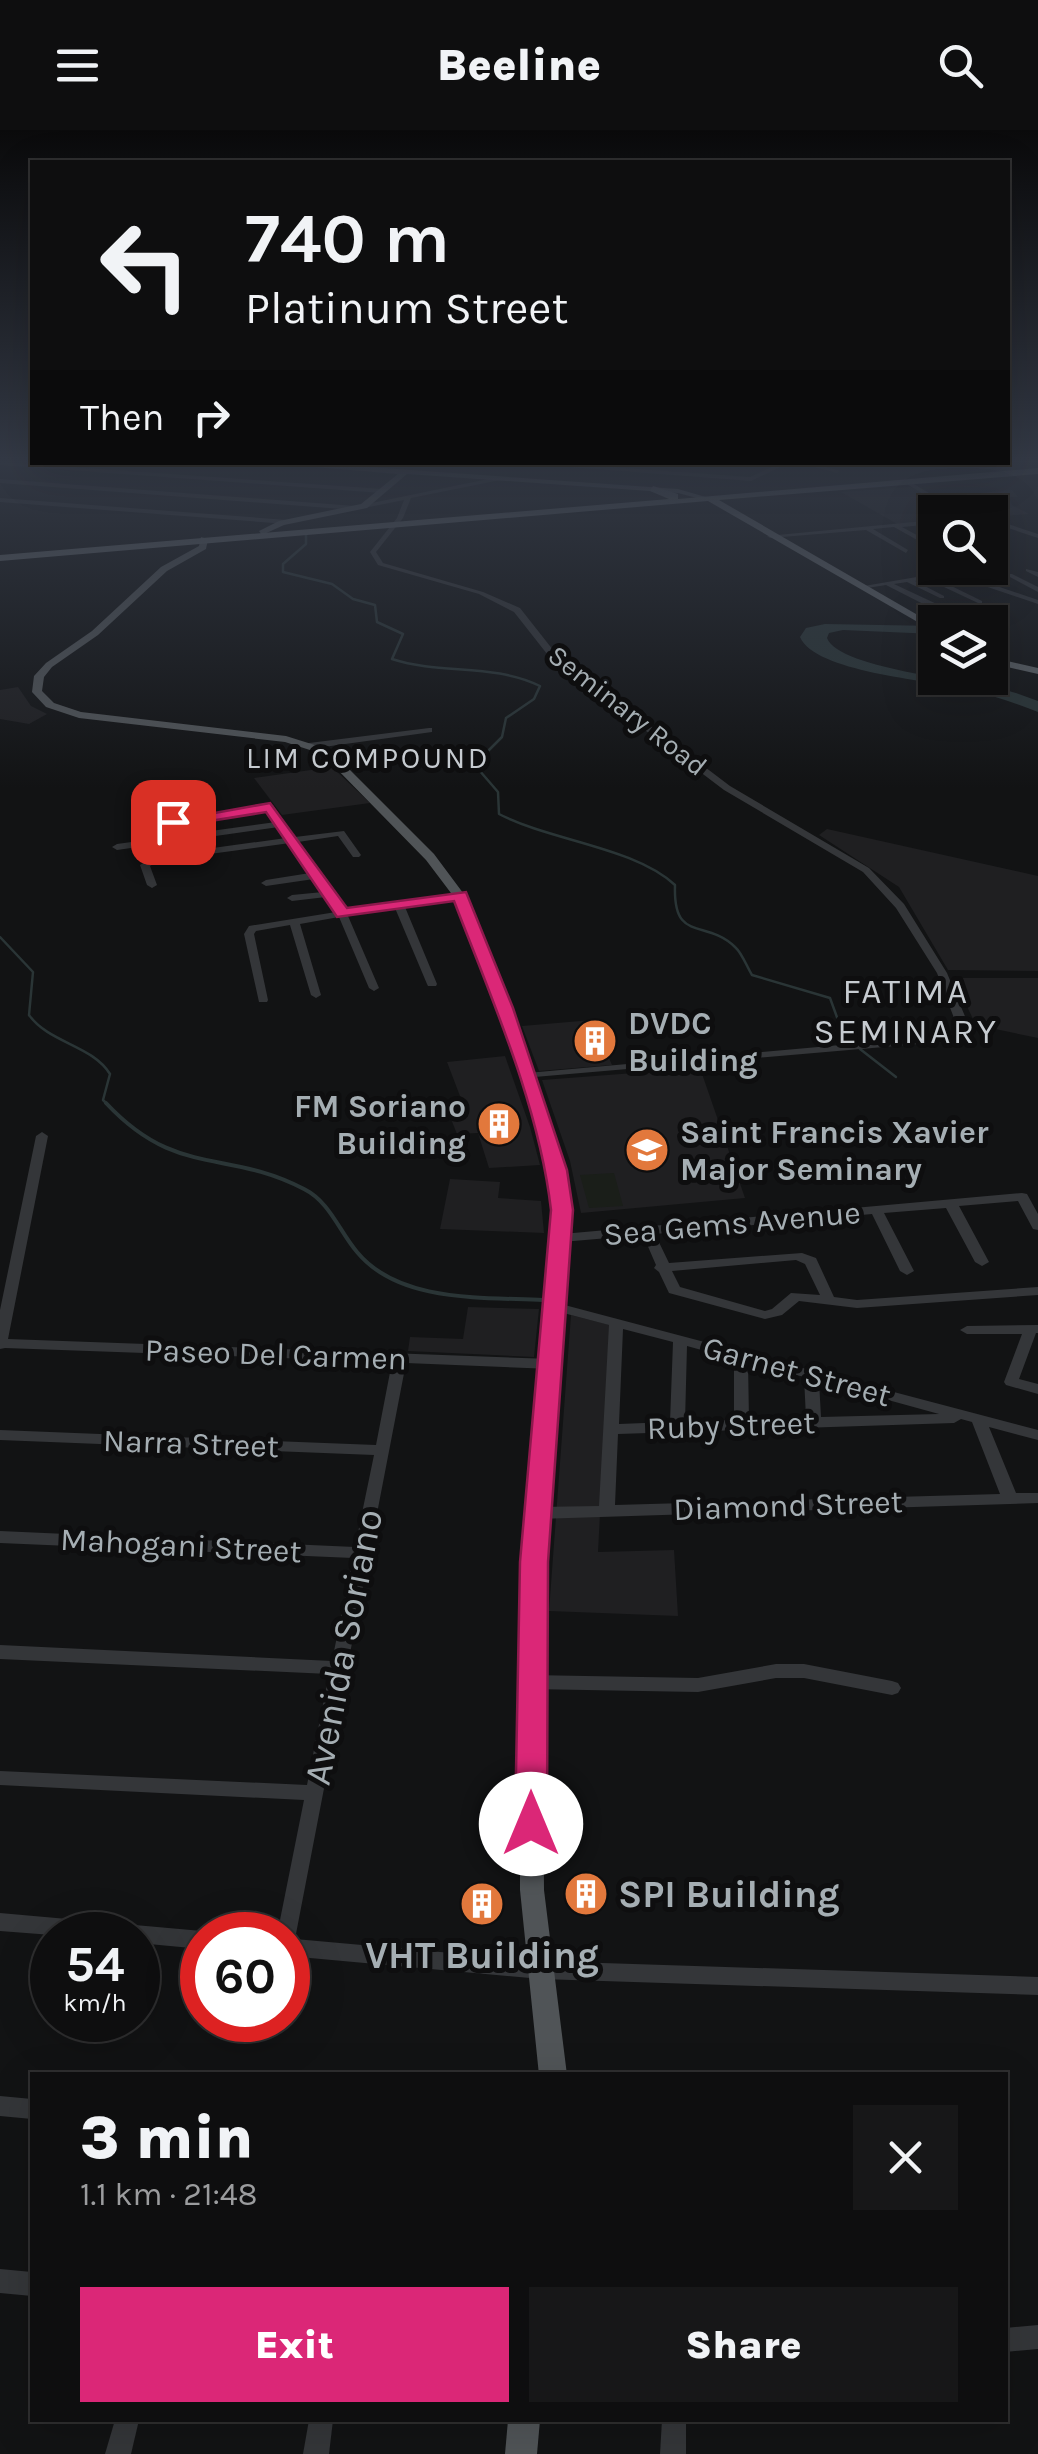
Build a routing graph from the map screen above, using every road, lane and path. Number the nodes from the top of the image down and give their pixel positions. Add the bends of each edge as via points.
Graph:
1 (161, 570) edge
2 (402, 570) edge
3 (837, 570) edge
4 (1028, 570) dead end
5 (1010, 575) dead end
6 (1038, 576) edge
7 (918, 579) edge
8 (908, 580) junction
9 (886, 583) junction
10 (945, 585) edge
11 (990, 585) edge
12 (867, 586) junction
13 (1038, 592) edge
14 (1021, 595) junction
15 (942, 596) dead end
16 (980, 602) dead end
17 (1038, 602) edge
18 (932, 605) edge
19 (918, 617) edge
20 (1008, 664) edge
21 (1038, 671) edge
22 (429, 730) dead end
23 (309, 746) junction
24 (283, 824) junction
25 (788, 824) joint
26 (140, 827) dead end
27 (296, 840) junction
28 (117, 848) dead end
29 (356, 855) dead end
30 (318, 875) junction
31 (266, 882) dead end
32 (152, 886) dead end
33 (330, 894) junction
34 (460, 895) junction
35 (292, 898) dead end
36 (399, 904) junction
37 (342, 913) junction
38 (294, 921) junction
39 (432, 984) dead end
40 (374, 988) dead end
41 (316, 996) dead end
42 (263, 1000) dead end
43 (528, 1076) junction
44 (42, 1136) dead end
45 (952, 1204) junction
46 (876, 1210) junction
47 (1038, 1226) edge
48 (647, 1230) junction
49 (562, 1238) junction
50 (982, 1262) dead end
51 (662, 1268) junction
52 (907, 1271) dead end
53 (1038, 1290) edge
54 (828, 1298) junction
55 (557, 1307) junction
56 (616, 1323) junction
57 (1034, 1329) edge
58 (967, 1330) dead end
59 (680, 1340) junction
60 (0, 1344) edge
61 (741, 1356) junction
62 (400, 1359) junction
63 (552, 1364) junction
64 (811, 1374) junction
65 (1038, 1389) edge
66 (975, 1418) junction
67 (814, 1422) junction
68 (742, 1425) junction
69 (678, 1427) junction
70 (610, 1428) junction
71 (0, 1435) edge
72 (1038, 1435) edge
73 (382, 1450) junction
74 (1038, 1498) edge
75 (1010, 1499) junction
76 (607, 1511) junction
77 (538, 1513) junction
78 (0, 1537) edge
79 (362, 1553) junction
80 (0, 1652) edge
81 (339, 1668) junction
82 (530, 1682) junction
83 (892, 1688) dead end
84 (0, 1778) edge
85 (314, 1793) junction
86 (291, 1912) edge
87 (0, 1922) edge
88 (180, 1938) edge
89 (310, 1949) edge
90 (542, 1970) junction
91 (1038, 1986) edge
92 (553, 2072) edge
93 (0, 2106) edge
94 (30, 2109) edge
95 (0, 2281) edge
96 (30, 2284) edge
97 (1038, 2337) edge
98 (1008, 2340) edge
99 (126, 2422) edge
100 (321, 2422) edge
101 (524, 2422) edge
102 (674, 2422) edge
103 (118, 2454) edge
104 (316, 2454) edge
105 (521, 2454) edge
106 (673, 2454) edge

1 - 23 main road via 49,664 36,692 56,708 90,718
2 - 25 street, Seminary Road via 517,610 554,657 727,788
3 - 12 highway
4 - 6 street
5 - 13 street
7 - 8 street
8 - 9 street
8 - 15 street
9 - 12 street
9 - 18 street
10 - 16 street
11 - 14 street
12 - 19 highway
13 - 14 street
14 - 17 street
20 - 21 highway
22 - 23 street
23 - 34 main road via 356,781
24 - 26 street via 270,807
24 - 27 street
24 - 28 street
25 - 43 street via 888,889 942,973 959,1009 959,1035
27 - 29 street via 341,833
27 - 30 street
27 - 32 street via 150,860 145,864
30 - 31 street
30 - 33 street
33 - 35 street
33 - 37 street
34 - 36 street
34 - 43 main road
36 - 37 street
36 - 39 street
37 - 38 street
37 - 40 street
38 - 41 street
38 - 42 street via 251,930
43 - 49 main road via 557,1170
44 - 60 street
45 - 46 street, Sea Gems Avenue
45 - 47 street, Sea Gems Avenue via 1022,1198
45 - 50 street
46 - 48 street, Sea Gems Avenue
46 - 52 street
48 - 49 street, Sea Gems Avenue
48 - 51 street
49 - 55 main road
51 - 54 street via 681,1294 764,1314 796,1296
51 - 54 street via 797,1256 810,1262
53 - 54 street via 858,1304
55 - 56 street, Garnet Street
55 - 63 main road
56 - 59 street, Garnet Street
56 - 70 street
57 - 58 street
57 - 65 street via 1011,1382
59 - 61 street, Garnet Street
59 - 69 street
60 - 62 street, Paseo Del Carmen
61 - 64 street, Garnet Street
61 - 68 street
62 - 63 street, Paseo Del Carmen
62 - 73 street, Avenida Soriano
63 - 77 main road
64 - 66 street, Garnet Street
64 - 67 street
66 - 67 street, Ruby Street
66 - 72 street, Garnet Street
66 - 75 street
67 - 68 street, Ruby Street
68 - 69 street, Ruby Street
69 - 70 street, Ruby Street
70 - 76 street
71 - 73 street, Narra Street
73 - 79 street, Avenida Soriano
74 - 75 street, Diamond Street
75 - 76 street, Diamond Street
76 - 77 street, Diamond Street
77 - 82 main road
78 - 79 street, Mahogani Street
79 - 81 street, Avenida Soriano
80 - 81 street
81 - 85 street, Avenida Soriano
82 - 83 street via 698,1685 804,1671
82 - 90 main road via 531,1862
84 - 85 street
85 - 86 street, Avenida Soriano
87 - 88 street
89 - 90 street
90 - 91 street
90 - 92 main road
93 - 94 street
95 - 96 street
97 - 98 street
99 - 103 street
100 - 104 street
101 - 105 main road
102 - 106 street

